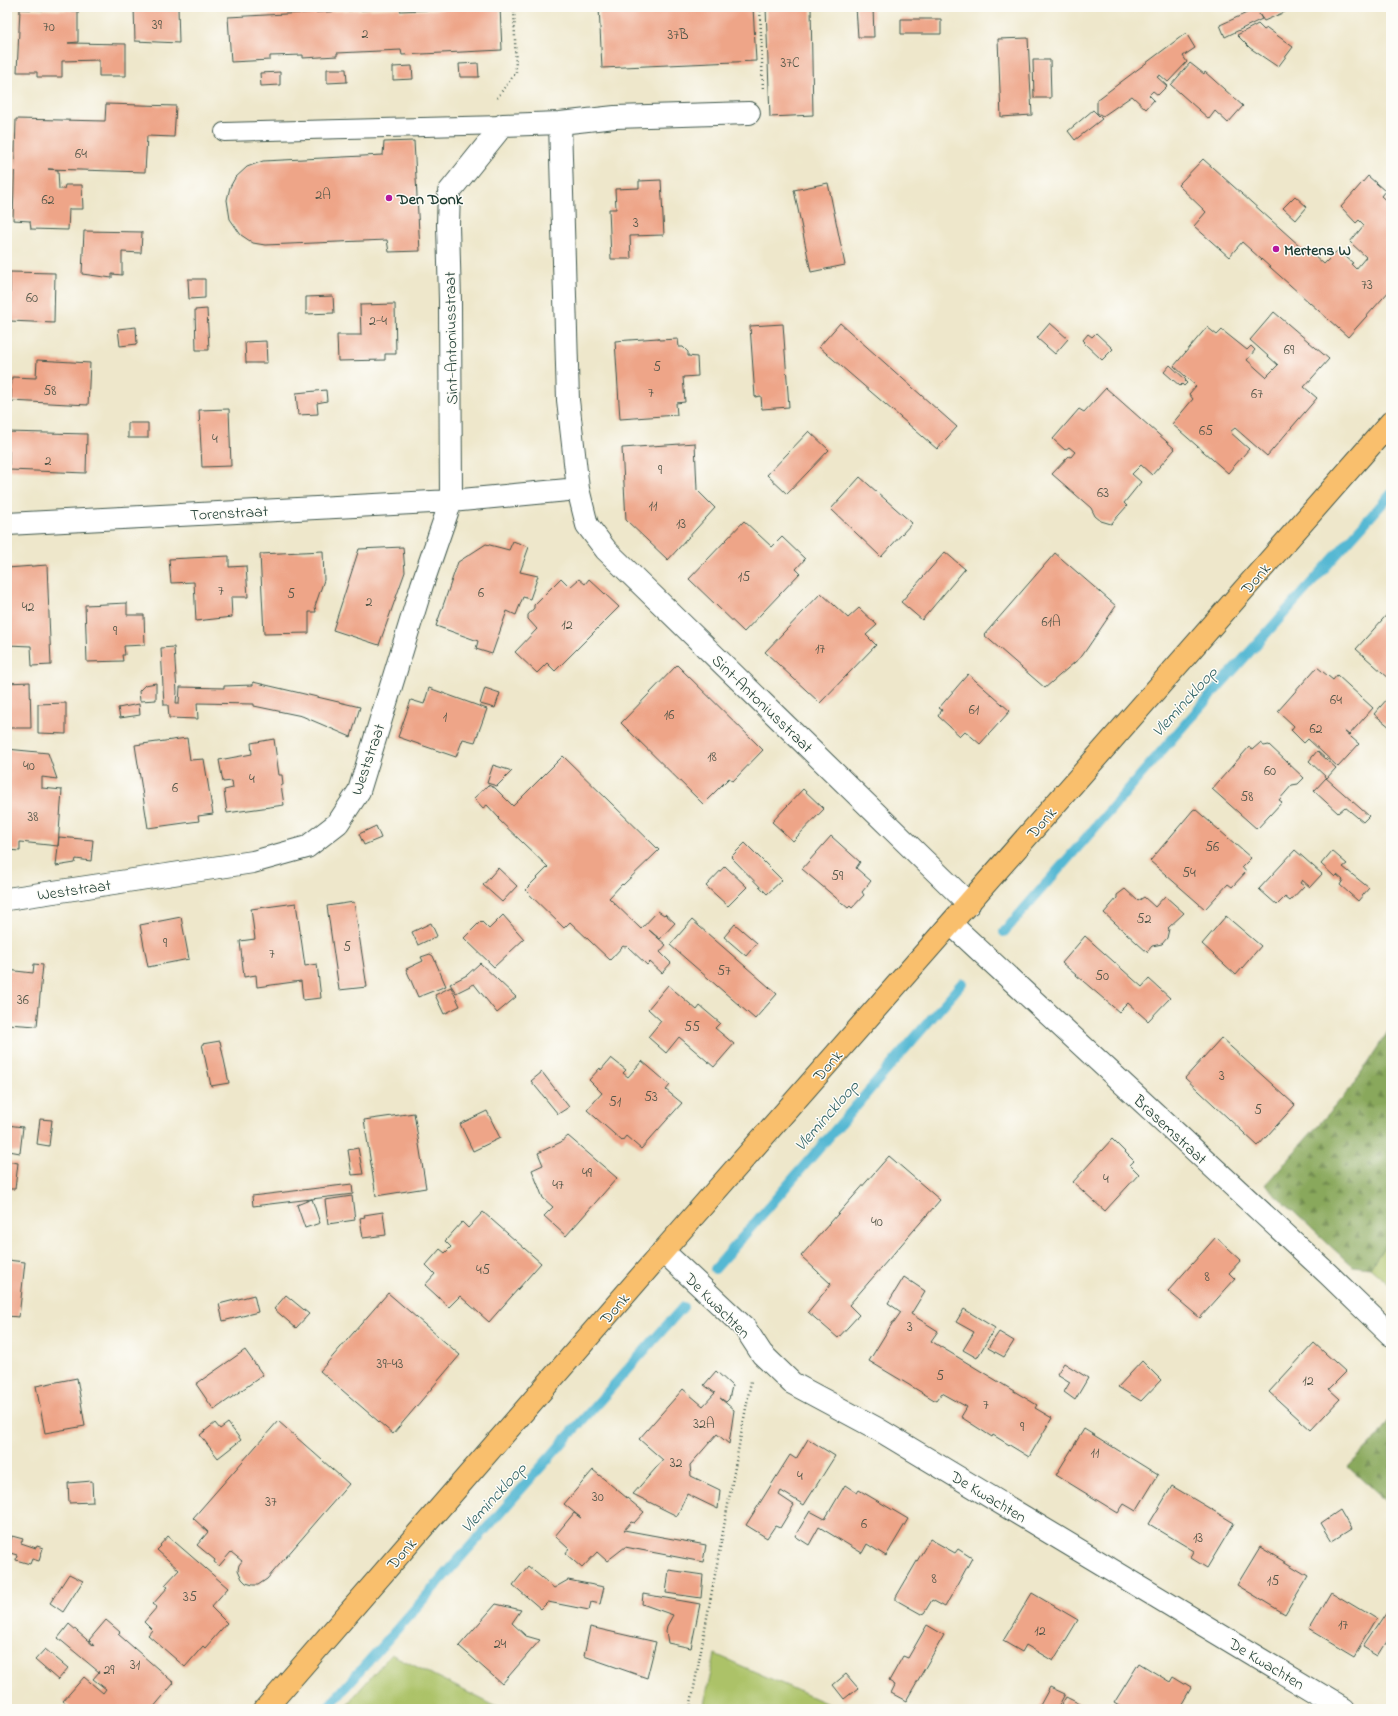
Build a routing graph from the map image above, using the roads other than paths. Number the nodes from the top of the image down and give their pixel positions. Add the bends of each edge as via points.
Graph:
1 (749, 113) road end
2 (560, 123) junction
3 (503, 125) junction
4 (224, 132) dead end
5 (1391, 422) edge
6 (578, 489) junction
7 (451, 501) junction
8 (7, 524) edge
9 (7, 899) edge
10 (969, 904) junction
11 (951, 924) junction
12 (663, 1251) junction
13 (1391, 1335) edge
14 (265, 1709) edge
15 (1343, 1709) edge

1 - 2 street via 615,117
2 - 3 street
2 - 6 street, Sint-Antoniusstraat via 568,400
3 - 4 lane
3 - 7 street, Sint-Antoniusstraat via 449,192
5 - 10 main road, Donk
6 - 7 street
6 - 10 street, Sint-Antoniusstraat via 587,525 606,550
7 - 8 street, Torenstraat
7 - 9 street, Weststraat via 422,585 360,791 338,823 307,847 252,862
10 - 11 main road, Donk
11 - 12 main road, Donk
11 - 13 street, Brasemstraat
12 - 14 main road, Donk
12 - 15 street, De Kwachten via 745,1328 762,1354 792,1383 876,1428

